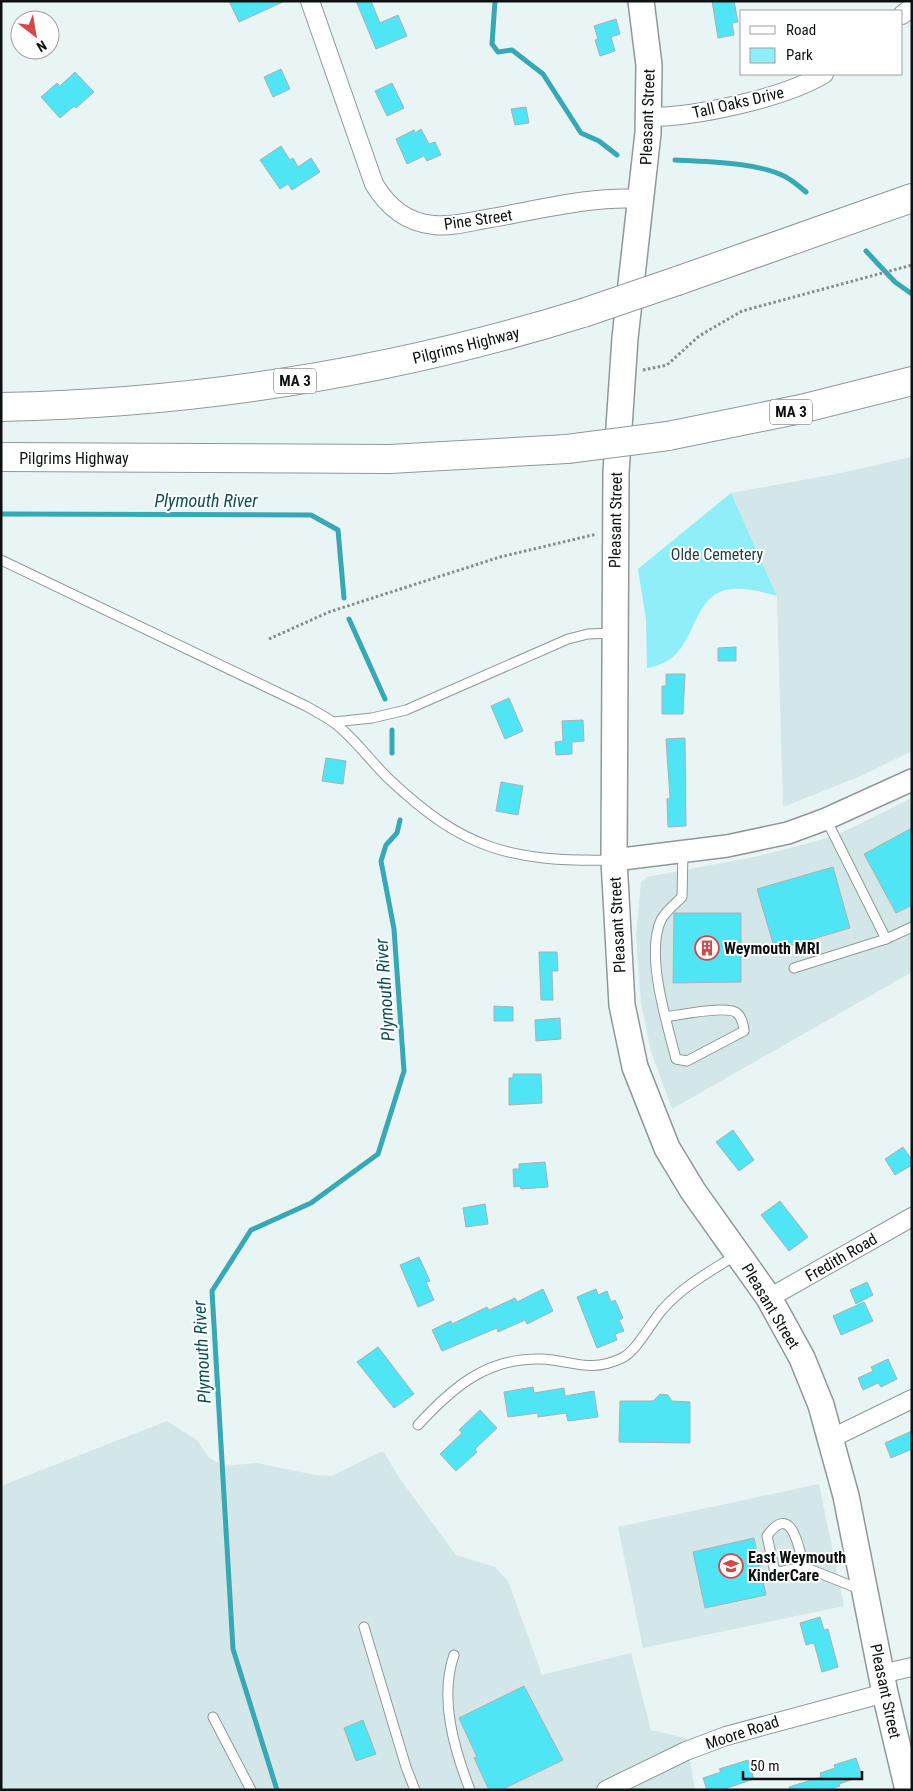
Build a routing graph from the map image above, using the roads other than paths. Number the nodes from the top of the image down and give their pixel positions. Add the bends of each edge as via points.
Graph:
1 (310, 1) edge
2 (641, 1) edge
3 (822, 75) edge
4 (649, 117) junction
5 (912, 198) edge
6 (641, 199) junction
7 (912, 381) edge
8 (1, 407) edge
9 (1, 457) edge
10 (1, 560) edge
11 (614, 633) junction
12 (334, 722) junction
13 (912, 780) edge
14 (826, 819) junction
15 (682, 852) junction
16 (614, 860) junction
17 (912, 927) edge
18 (886, 939) junction
19 (794, 968) dead end
20 (665, 1017) junction
21 (912, 1217) edge
22 (738, 1253) junction
23 (770, 1298) junction
24 (912, 1399) edge
25 (418, 1425) dead end
26 (832, 1438) junction
27 (804, 1567) junction
28 (867, 1592) junction
29 (364, 1627) dead end
30 (454, 1655) dead end
31 (912, 1667) edge
32 (883, 1683) junction
33 (214, 1716) dead end
34 (614, 1788) edge
35 (251, 1790) edge
36 (415, 1790) edge
37 (470, 1790) edge
38 (908, 1790) edge

1 - 6 street, Pine Street via 374,184 398,213 420,223 446,225 598,201
2 - 4 main road, Pleasant Street via 650,65
3 - 4 street, Tall Oaks Drive via 794,89 764,98 681,115
4 - 6 main road, Pleasant Street
5 - 8 highway, Pilgrims Highway / MA 3, bridge via 583,313 406,360 285,383 143,401
6 - 11 main road, Pleasant Street via 622,368
7 - 9 highway, Pilgrims Highway / MA 3, bridge via 801,409 668,436 567,449 400,458
10 - 12 lane
11 - 12 lane via 568,639 406,710
11 - 16 main road, Pleasant Street
12 - 16 lane via 420,808 473,842 539,859
13 - 14 street
14 - 15 street via 788,833
14 - 18 lane
15 - 16 street
15 - 20 lane via 682,898 662,919 655,940 658,986
16 - 22 main road, Pleasant Street via 622,1005 635,1067 667,1148 693,1191
17 - 18 lane
18 - 19 lane
20 - 20 lane via 679,1061 687,1061 744,1031 734,1011
21 - 23 street, Fredith Road
22 - 23 main road, Pleasant Street
22 - 25 lane via 686,1288 663,1308 625,1357 592,1367 541,1359 511,1361 459,1384
23 - 26 main road, Pleasant Street via 809,1373
24 - 26 street
26 - 28 main road, Pleasant Street
27 - 27 lane via 794,1531 782,1523 773,1527 767,1536 774,1568 778,1572
27 - 28 lane
28 - 32 main road, Pleasant Street
29 - 36 lane
30 - 37 lane via 449,1670 449,1717
31 - 32 street, Moore Road
32 - 34 street, Moore Road via 686,1751
32 - 38 main road, Pleasant Street
33 - 35 lane

